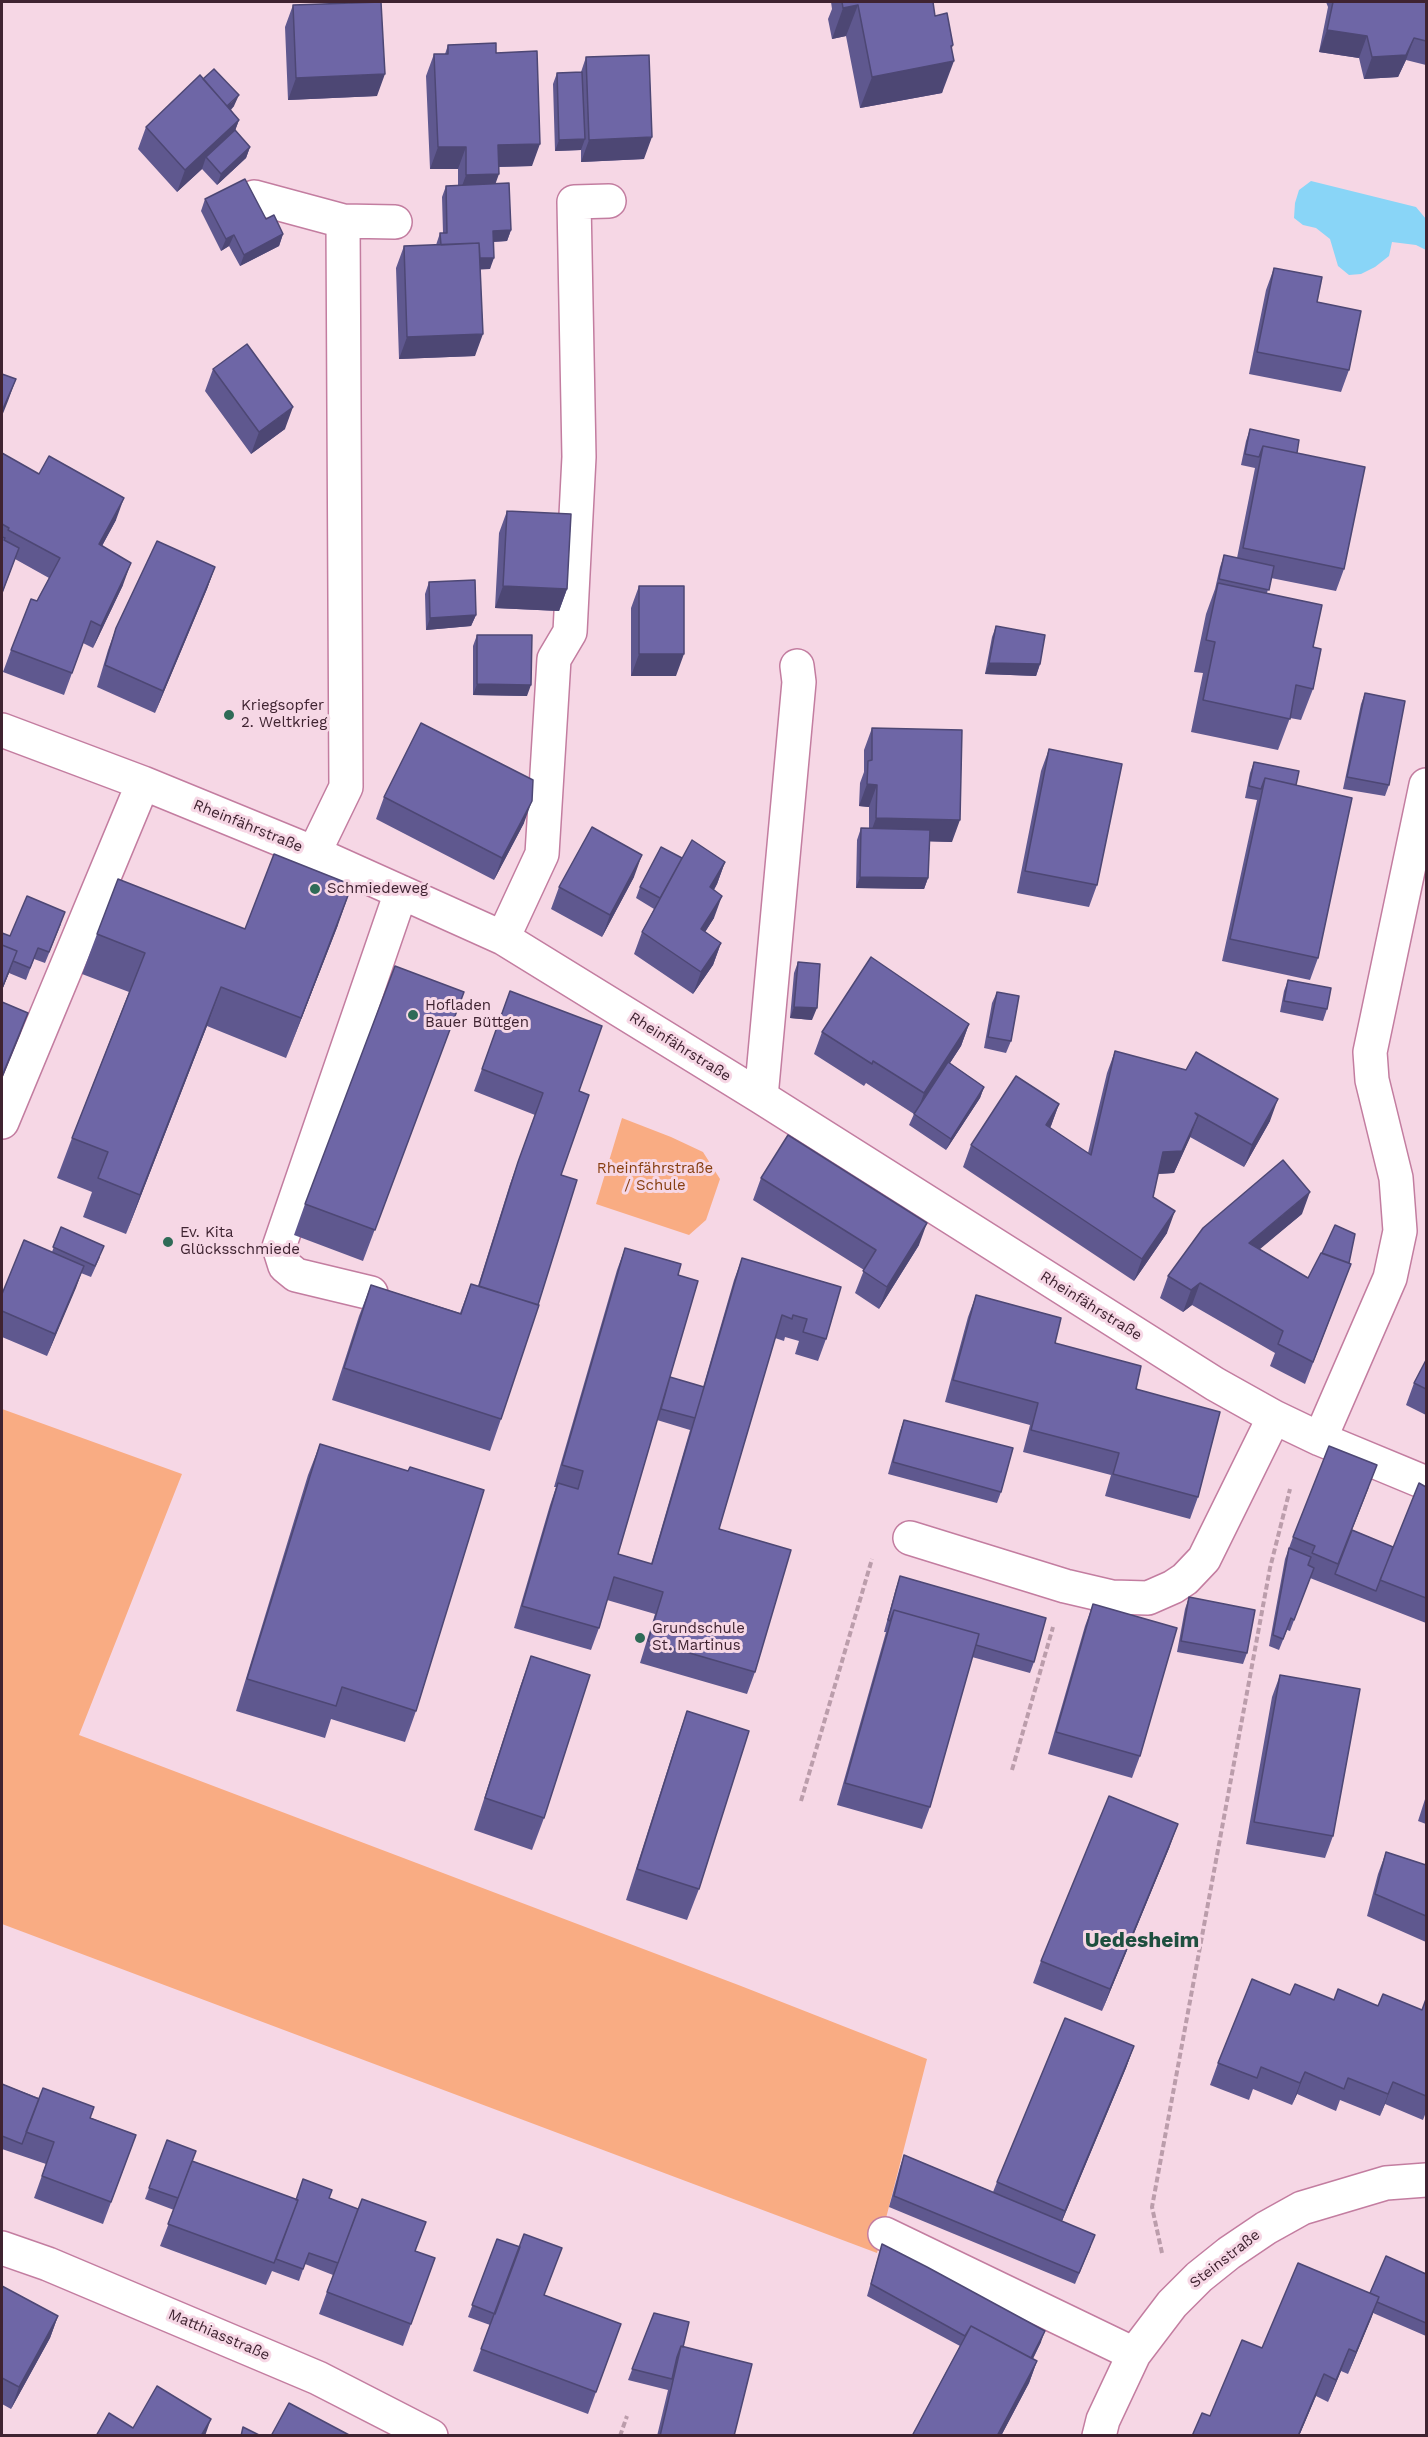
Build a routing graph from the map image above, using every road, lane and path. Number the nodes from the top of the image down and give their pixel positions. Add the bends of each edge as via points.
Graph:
1 (254, 197) edge
2 (609, 201) dead end
3 (343, 220) junction
4 (395, 222) dead end
5 (797, 666) dead end
6 (2, 730) edge
7 (143, 783) junction
8 (1426, 784) edge
9 (314, 853) junction
10 (401, 892) junction
11 (503, 938) junction
12 (761, 1097) junction
13 (2, 1122) edge
14 (371, 1293) edge
15 (1274, 1417) junction
16 (1320, 1439) junction
17 (1426, 1483) edge
18 (910, 1538) joint
19 (1065, 1586) junction
20 (1012, 1770) dead end
21 (801, 1801) dead end
22 (1426, 2180) edge
23 (885, 2234) dead end
24 (2, 2248) edge
25 (1172, 2304) junction
26 (1134, 2354) junction
27 (627, 2416) dead end
28 (431, 2436) edge
29 (620, 2436) edge
30 (1099, 2436) edge

1 - 3 street
2 - 11 street via 574,202 579,457 570,632 554,658 542,854
3 - 4 street
3 - 9 street via 346,787
5 - 12 street via 799,682
6 - 7 street, Rheinfährstraße
7 - 9 street, Rheinfährstraße
7 - 13 street
8 - 16 street via 1371,1052 1372,1080 1396,1178 1400,1231 1390,1278
9 - 10 street, Rheinfährstraße
10 - 11 street, Rheinfährstraße
10 - 14 street via 279,1247 285,1266 296,1275
11 - 12 street, Rheinfährstraße
12 - 15 street, Rheinfährstraße via 1215,1384
15 - 16 street, Rheinfährstraße
15 - 19 street via 1204,1559 1185,1579 1161,1593 1136,1599
16 - 17 street, Rheinfährstraße
16 - 25 path via 1296,1465 1270,1568 1152,2207
18 - 19 street
18 - 21 path via 876,1544
19 - 20 path
22 - 25 street, Steinstraße via 1386,2182 1302,2208 1229,2253
23 - 26 street
24 - 28 street, Matthiasstraße via 318,2378
25 - 26 street, Steinstraße
26 - 30 street, Steinstraße
27 - 29 path

